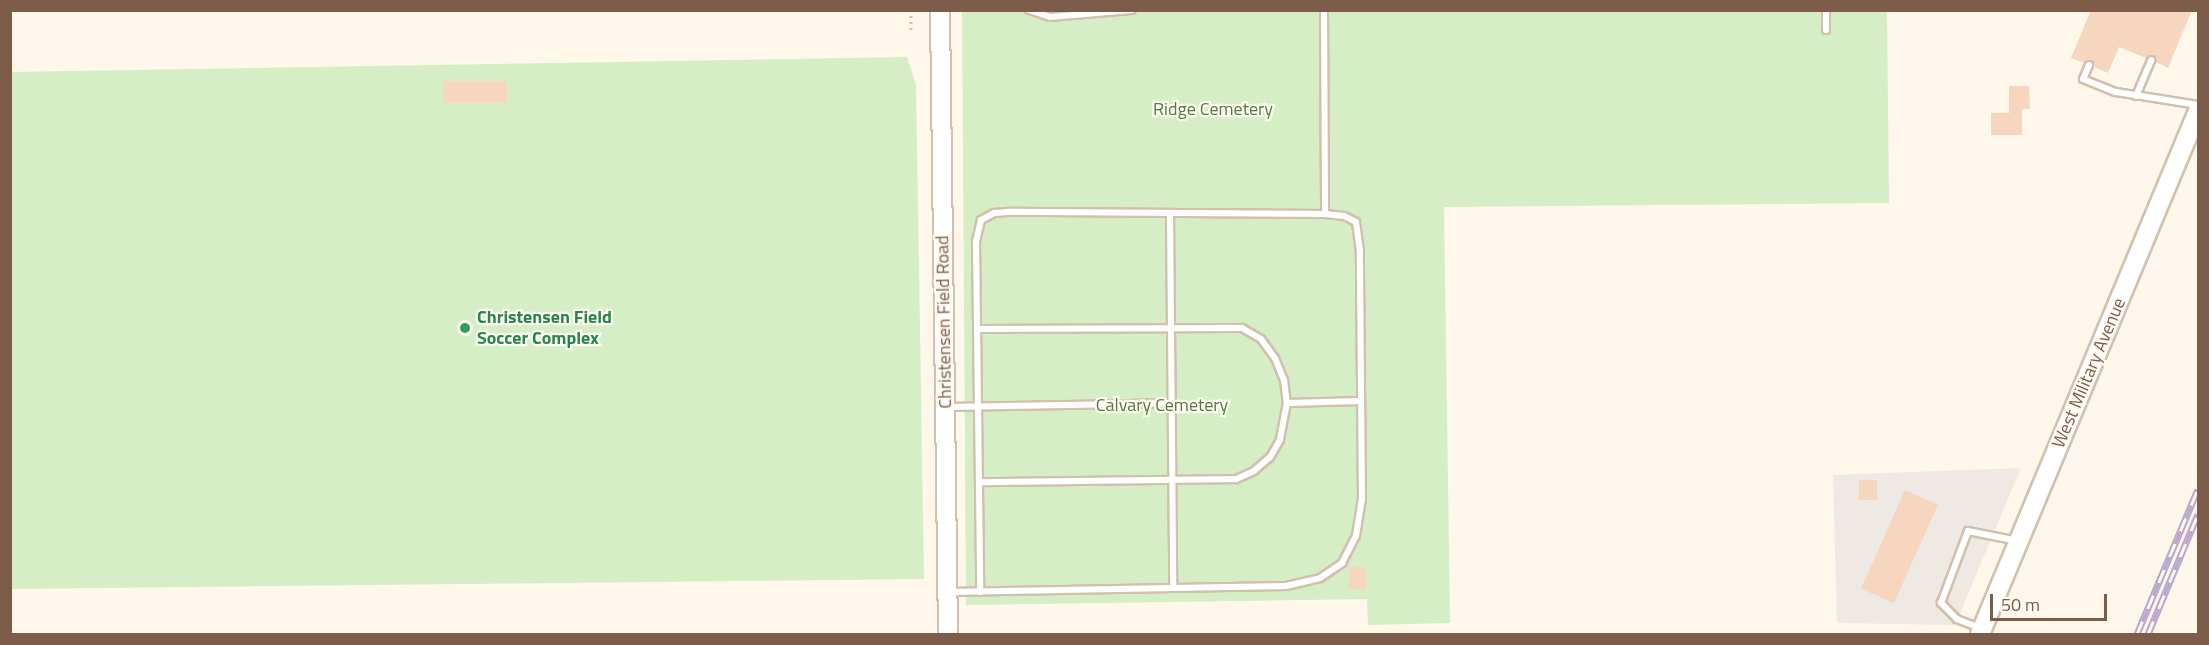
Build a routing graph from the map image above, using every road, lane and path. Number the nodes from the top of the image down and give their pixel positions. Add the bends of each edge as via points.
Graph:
1 (911, 10) edge
2 (940, 10) edge
3 (1029, 10) edge
4 (1132, 10) edge
5 (1324, 10) edge
6 (1826, 10) edge
7 (1123, 12) edge
8 (911, 30) dead end
9 (1826, 30) dead end
10 (2151, 60) dead end
11 (2089, 65) dead end
12 (2136, 96) junction
13 (2199, 105) edge
14 (2199, 111) edge
15 (1170, 213) junction
16 (1325, 214) junction
17 (1169, 326) junction
18 (977, 329) junction
19 (1361, 401) junction
20 (1170, 403) junction
21 (1287, 403) junction
22 (978, 406) junction
23 (946, 407) junction
24 (979, 482) junction
25 (1171, 482) junction
26 (2018, 541) junction
27 (1173, 587) junction
28 (948, 592) junction
29 (980, 592) junction
30 (1981, 632) edge
31 (948, 634) edge

1 - 8 path
2 - 23 street, Christensen Field Road
3 - 7 lane via 1050,17
4 - 7 lane
5 - 16 lane
6 - 9 lane
10 - 12 lane
11 - 12 lane via 2083,80
12 - 13 lane via 2174,98
14 - 26 street, West Military Avenue
15 - 16 lane
15 - 17 lane
15 - 18 lane via 987,215 977,234
16 - 19 lane via 1351,218 1359,228
17 - 18 lane
17 - 20 lane
17 - 21 lane via 1232,326 1256,336 1281,369
18 - 22 lane
19 - 21 lane
19 - 27 lane via 1361,515 1354,544 1342,563 1320,578 1292,585
20 - 22 lane
20 - 25 lane
21 - 25 lane via 1280,440 1254,471 1226,480
22 - 23 lane
22 - 24 lane
23 - 28 street, Christensen Field Road
24 - 25 lane
24 - 29 lane
25 - 27 lane
26 - 30 street, West Military Avenue
26 - 30 lane via 1968,531 1955,560 1941,603 1957,620
27 - 29 lane
28 - 29 lane
28 - 31 street, Christensen Field Road

